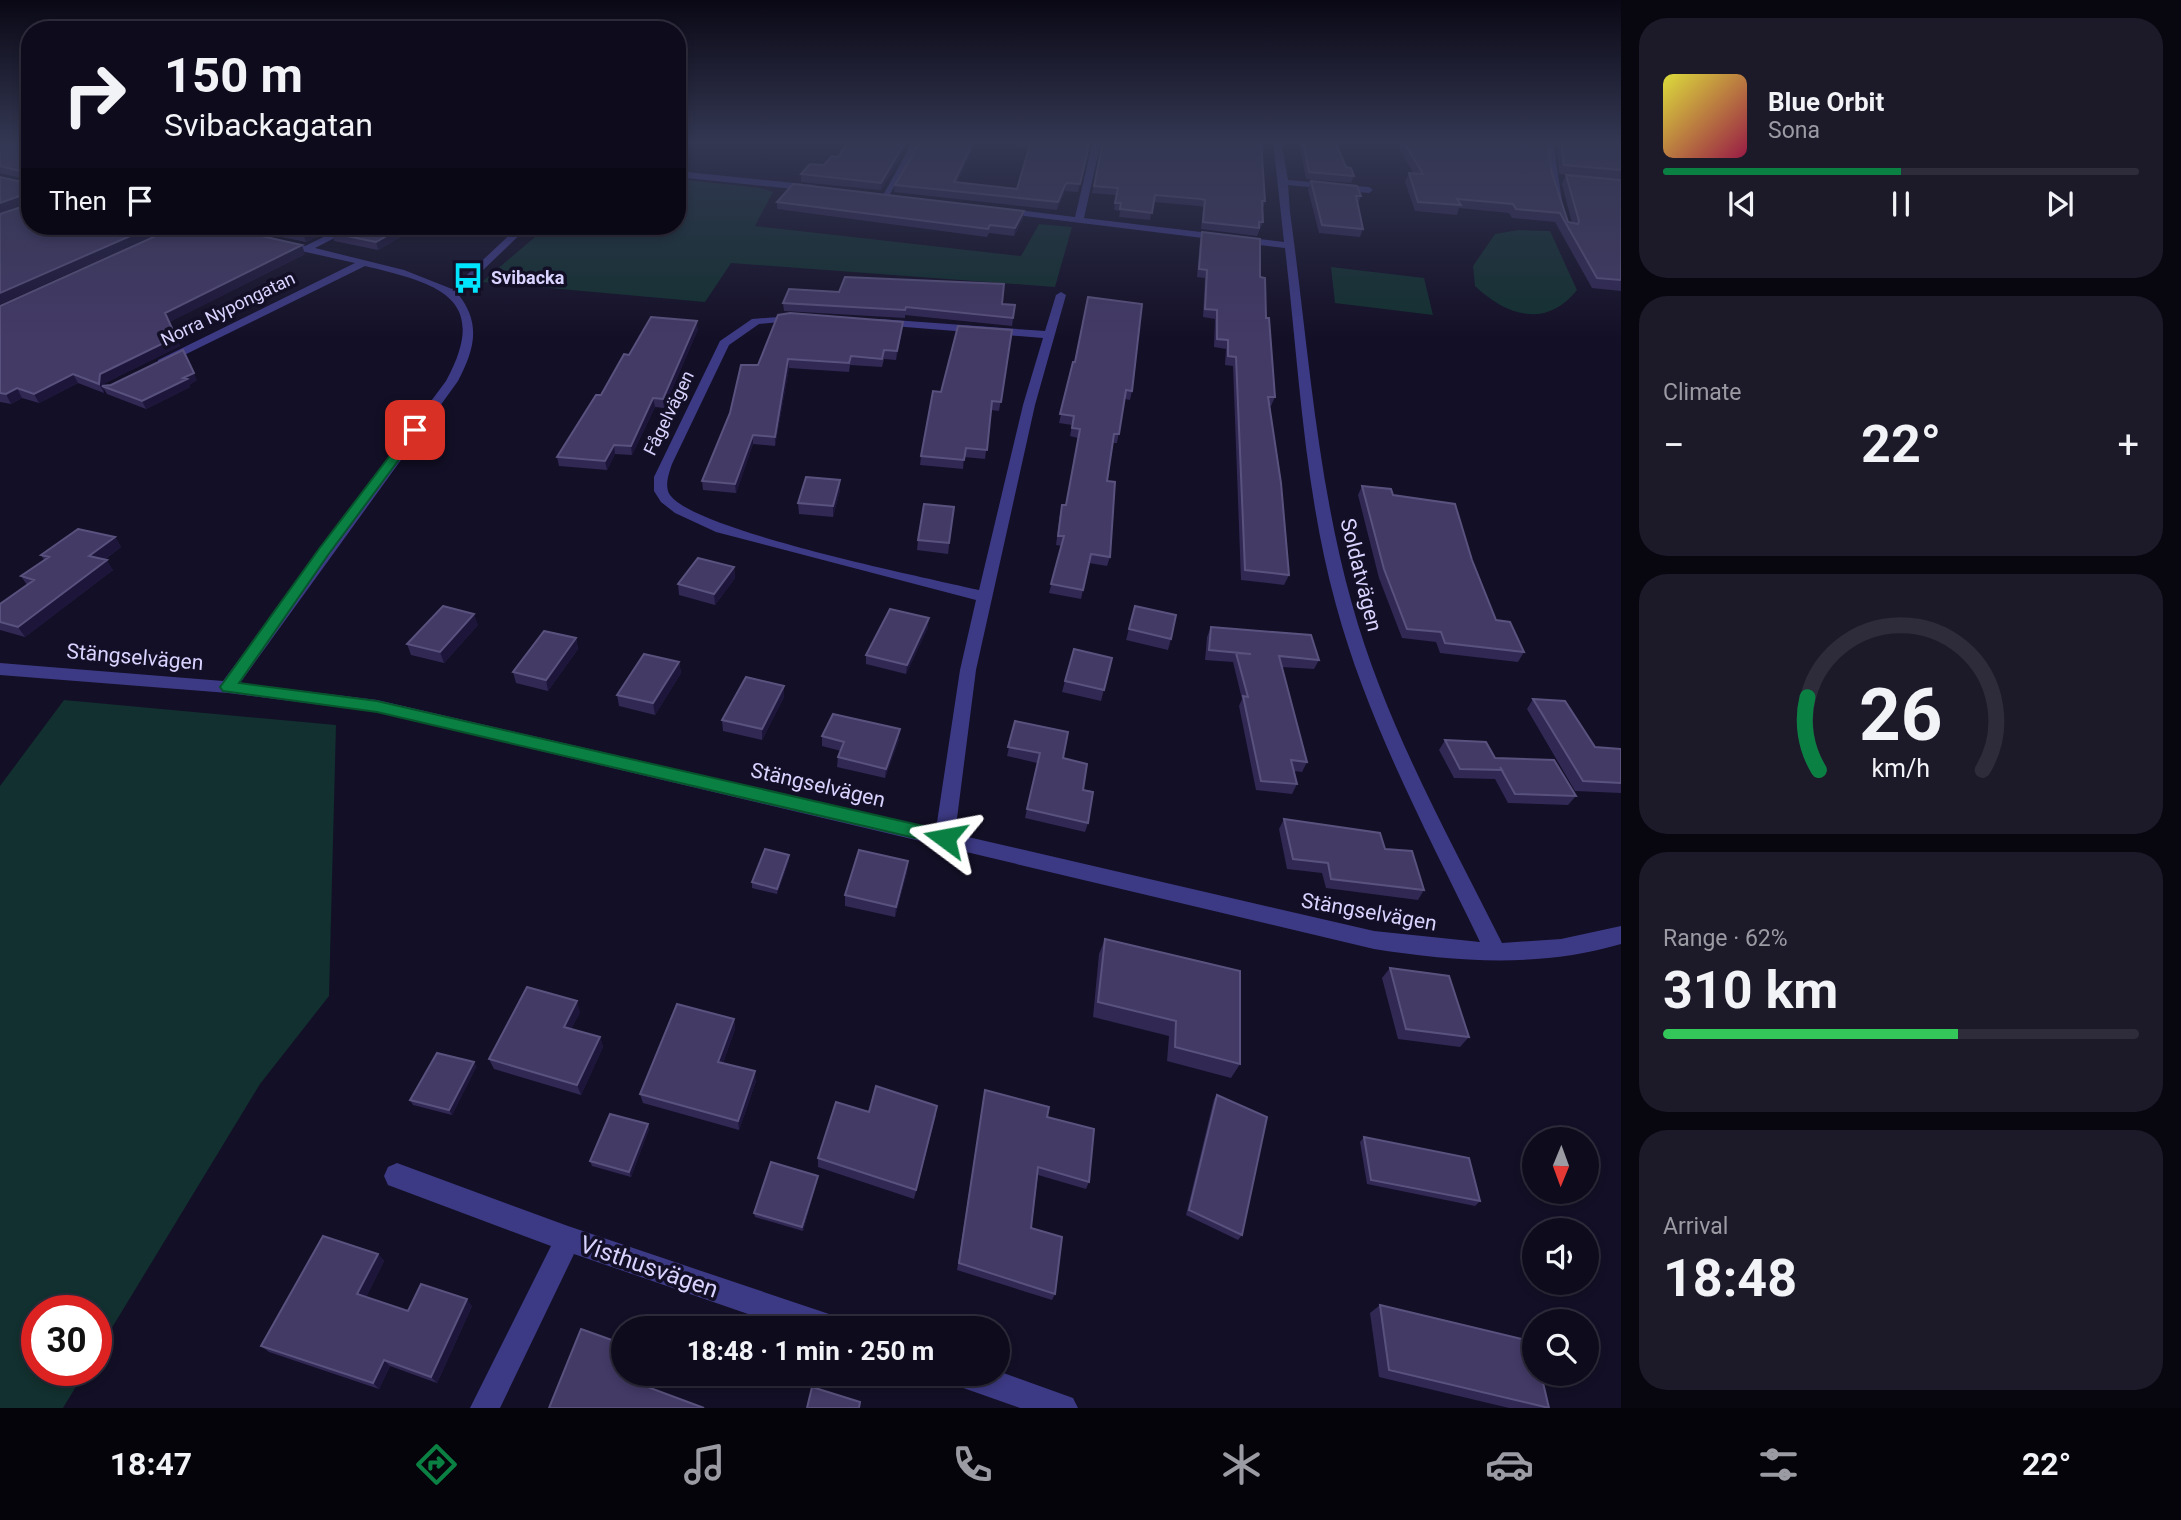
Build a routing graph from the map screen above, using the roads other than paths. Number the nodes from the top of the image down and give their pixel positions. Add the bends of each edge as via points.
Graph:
1 (1082, 207) edge
2 (1286, 207) edge
3 (988, 209) edge
4 (1079, 221) junction
5 (335, 235) edge
6 (514, 235) edge
7 (268, 240) edge
8 (1290, 246) junction
9 (306, 249) junction
10 (363, 262) junction
11 (453, 293) junction
12 (1061, 295) dead end
13 (811, 317) edge
14 (864, 321) edge
15 (1051, 335) junction
16 (146, 370) edge
17 (985, 597) junction
18 (0, 669) edge
19 (228, 687) junction
20 (945, 838) junction
21 (1621, 935) edge
22 (1495, 951) junction
23 (397, 1176) dead end
24 (568, 1239) junction
25 (794, 1316) edge
26 (998, 1386) edge
27 (485, 1408) edge
28 (1063, 1408) edge

1 - 4 street
2 - 8 street, Soldatvägen
3 - 4 street
4 - 8 street
5 - 9 street
6 - 11 street
7 - 9 street
8 - 22 street, Soldatvägen via 1317,476 1331,556 1356,642 1406,765
9 - 10 street
10 - 11 street
10 - 16 street, Norra Nypongatan
11 - 19 street via 463,310 469,337 446,390
12 - 15 street
13 - 17 street, Fågelvägen via 756,321 724,343 665,464 659,482 663,497 694,518 720,527
14 - 15 street
15 - 17 street via 1029,405
17 - 20 street via 967,681
18 - 19 street, Stängselvägen
19 - 20 street, Stängselvägen via 377,706
20 - 22 street, Stängselvägen via 1374,940
21 - 22 street, Stängselvägen via 1576,947
23 - 24 street
24 - 25 street, Visthusvägen
24 - 27 street, Visthusvägen
26 - 28 street

